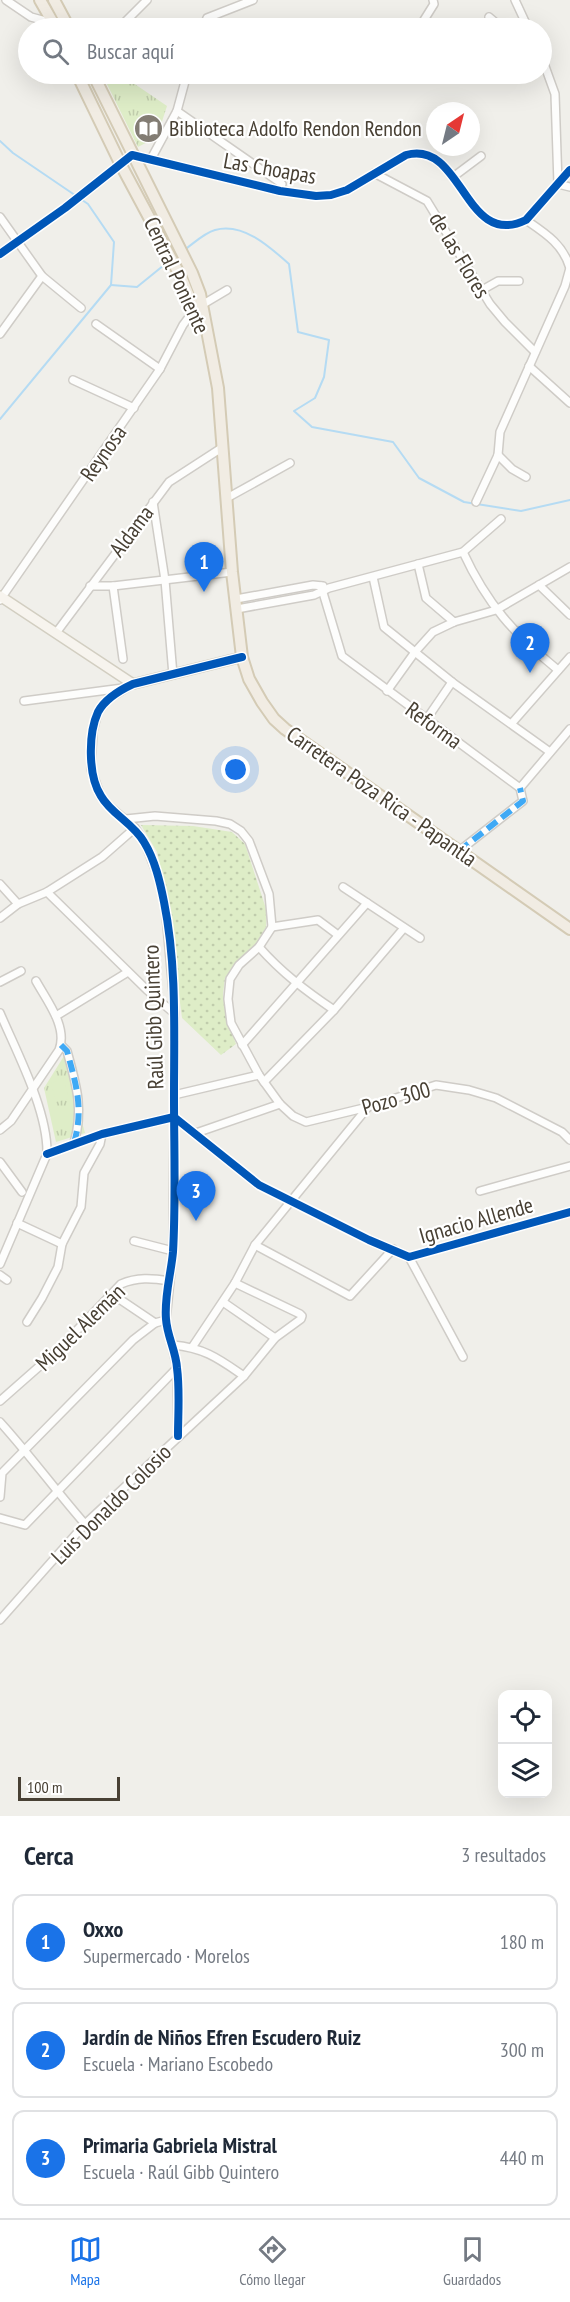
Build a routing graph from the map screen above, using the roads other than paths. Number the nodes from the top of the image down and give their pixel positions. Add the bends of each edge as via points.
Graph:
1 (6, 0) edge
2 (40, 0) edge
3 (54, 0) edge
4 (147, 0) edge
5 (253, 0) edge
6 (434, 0) edge
7 (515, 0) edge
8 (34, 18) edge
9 (50, 18) edge
10 (64, 18) edge
11 (129, 18) edge
12 (207, 18) edge
13 (425, 18) edge
14 (523, 18) edge
15 (82, 84) edge
16 (98, 84) edge
17 (184, 84) edge
18 (552, 84) edge
19 (177, 111) junction
20 (132, 155) junction
21 (481, 156) dead end
22 (152, 159) junction
23 (121, 165) junction
24 (570, 170) edge
25 (374, 174) junction
26 (453, 177) junction
27 (558, 184) junction
28 (570, 187) edge
29 (280, 191) junction
30 (0, 217) edge
31 (526, 220) junction
32 (18, 242) junction
33 (0, 255) edge
34 (570, 268) edge
35 (42, 276) junction
36 (519, 281) dead end
37 (228, 290) dead end
38 (482, 290) junction
39 (198, 307) junction
40 (81, 308) dead end
41 (96, 324) dead end
42 (0, 334) edge
43 (208, 343) joint
44 (535, 352) junction
45 (529, 366) junction
46 (160, 369) junction
47 (73, 380) dead end
48 (570, 403) edge
49 (134, 408) junction
50 (223, 447) junction
51 (498, 455) junction
52 (290, 463) dead end
53 (526, 477) dead end
54 (227, 498) junction
55 (153, 502) junction
56 (476, 502) dead end
57 (501, 519) dead end
58 (463, 552) junction
59 (418, 564) junction
60 (570, 567) edge
61 (232, 572) junction
62 (373, 577) junction
63 (165, 580) junction
64 (539, 585) junction
65 (90, 586) junction
66 (113, 586) junction
67 (324, 588) junction
68 (282, 591) junction
69 (1, 598) edge
70 (284, 601) junction
71 (236, 604) junction
72 (496, 610) junction
73 (570, 615) edge
74 (454, 622) junction
75 (56, 633) junction
76 (415, 652) junction
77 (242, 657) junction
78 (570, 657) edge
79 (123, 659) dead end
80 (558, 670) junction
81 (172, 675) junction
82 (452, 682) junction
83 (129, 686) junction
84 (387, 691) junction
85 (24, 701) dead end
86 (426, 720) junction
87 (512, 723) junction
88 (570, 729) edge
89 (550, 752) junction
90 (520, 788) junction
91 (126, 819) junction
92 (135, 828) junction
93 (459, 851) junction
94 (0, 884) edge
95 (343, 887) dead end
96 (47, 892) junction
97 (367, 903) junction
98 (18, 904) junction
99 (0, 918) edge
100 (569, 926) edge
101 (272, 927) junction
102 (405, 928) junction
103 (338, 935) junction
104 (420, 938) dead end
105 (259, 947) junction
106 (21, 971) dead end
107 (128, 972) junction
108 (36, 981) dead end
109 (0, 982) edge
110 (296, 984) junction
111 (334, 1010) junction
112 (0, 1013) edge
113 (176, 1014) junction
114 (56, 1016) junction
115 (61, 1045) junction
116 (242, 1046) junction
117 (261, 1078) junction
118 (32, 1088) junction
119 (174, 1095) junction
120 (280, 1104) junction
121 (368, 1107) junction
122 (174, 1117) junction
123 (0, 1130) edge
124 (196, 1133) junction
125 (102, 1134) junction
126 (570, 1140) edge
127 (74, 1143) junction
128 (47, 1154) junction
129 (0, 1162) edge
130 (570, 1166) edge
131 (480, 1191) dead end
132 (22, 1192) dead end
133 (291, 1202) junction
134 (570, 1212) edge
135 (17, 1223) junction
136 (134, 1241) dead end
137 (62, 1244) junction
138 (255, 1245) junction
139 (393, 1249) junction
140 (173, 1251) junction
141 (409, 1257) junction
142 (0, 1264) edge
143 (169, 1281) junction
144 (235, 1283) junction
145 (112, 1294) junction
146 (223, 1302) junction
147 (166, 1320) junction
148 (27, 1322) dead end
149 (155, 1323) junction
150 (275, 1338) junction
151 (173, 1345) junction
152 (193, 1346) junction
153 (464, 1357) dead end
154 (177, 1368) junction
155 (244, 1376) junction
156 (0, 1401) edge
157 (0, 1422) edge
158 (178, 1436) junction
159 (26, 1450) junction
160 (57, 1492) junction
161 (0, 1497) edge
162 (0, 1518) edge
163 (86, 1524) junction
164 (0, 1620) edge

1 - 8 street
2 - 9 main road
3 - 10 main road
4 - 11 street
5 - 12 street
6 - 13 street
7 - 14 street
15 - 23 main road, Central Poniente
16 - 20 main road, Central Poniente
17 - 19 street
18 - 27 street
19 - 22 street
19 - 29 street via 282,184
20 - 22 street, Las Choapas
20 - 23 street
20 - 39 main road, Central Poniente via 192,273
21 - 26 street
22 - 29 street, Las Choapas
23 - 32 street
23 - 39 main road, Central Poniente
24 - 27 street
25 - 26 street, Las Choapas via 406,155 417,154 435,159
25 - 29 street, Las Choapas via 332,195
25 - 38 street, de las Flores via 427,201
26 - 31 street, Las Choapas via 487,220 502,226
27 - 28 street
27 - 31 street
30 - 32 street
31 - 34 street via 552,238 567,256
32 - 33 street
32 - 35 street
34 - 44 street
35 - 40 street
35 - 42 street
36 - 38 street via 498,281
37 - 39 street
38 - 44 street, de las Flores via 505,322
39 - 43 main road, Central Poniente
39 - 46 street, Reynosa via 183,325
41 - 46 street
43 - 50 main road, Carretera Poza Rica - Papantla via 218,388
44 - 45 street
45 - 48 street
45 - 51 street via 500,432
46 - 49 street, Reynosa
47 - 49 street
49 - 69 street, Reynosa
50 - 54 main road, Carretera Poza Rica - Papantla
50 - 55 street, Aldama via 170,482
51 - 53 street
51 - 56 street
52 - 54 street
54 - 61 main road, Carretera Poza Rica - Papantla
55 - 63 street
55 - 65 street, Aldama
57 - 58 street
58 - 59 street
58 - 72 street via 476,581
59 - 62 street
59 - 74 street via 426,598
60 - 64 street
61 - 63 street
61 - 71 main road, Carretera Poza Rica - Papantla
62 - 67 street
62 - 76 street via 384,627
63 - 66 street
63 - 81 street
64 - 72 street
64 - 73 street
65 - 66 street
65 - 75 street, Aldama
66 - 79 street
67 - 68 street via 313,585
67 - 70 street via 314,595
67 - 84 street, Reforma via 342,657
68 - 70 street
68 - 71 street
69 - 75 street
70 - 71 street
71 - 77 main road, Carretera Poza Rica - Papantla
72 - 74 street
72 - 80 street via 524,642
74 - 76 street via 433,632
75 - 83 street
76 - 82 street
76 - 84 street
77 - 81 street
77 - 93 main road, Carretera Poza Rica - Papantla via 262,702 285,729
78 - 80 street
80 - 87 street
81 - 83 street
82 - 86 street
82 - 87 street
83 - 85 street
83 - 91 street, Raúl Gibb Quintero via 108,699 98,712 91,769 101,797
84 - 86 street, Reforma
86 - 90 street, Reforma
87 - 89 street
88 - 89 street
89 - 90 street
90 - 93 street via 523,801
91 - 92 street, Raúl Gibb Quintero
91 - 101 street via 155,816 216,821 240,831 249,841 268,894
92 - 96 street via 102,857
92 - 113 street, Raúl Gibb Quintero via 145,843 165,904
93 - 100 main road, Carretera Poza Rica - Papantla
94 - 98 street
95 - 97 street
96 - 98 street
96 - 107 street
97 - 102 street
97 - 103 street
98 - 99 street
101 - 103 street via 318,920
101 - 105 street
102 - 104 street
102 - 111 street
103 - 110 street
105 - 110 street
105 - 116 street, Pozo 300 via 230,979 231,1023
106 - 109 street
107 - 113 street
107 - 114 street
108 - 114 street
110 - 111 street
110 - 116 street
111 - 117 street
112 - 118 street
113 - 119 street, Raúl Gibb Quintero
114 - 115 street
115 - 118 street
115 - 127 street via 67,1051 80,1109
116 - 117 street, Pozo 300
117 - 119 street
117 - 120 street, Pozo 300
118 - 123 street via 11,1121
118 - 128 street via 47,1138
119 - 122 street, Raúl Gibb Quintero
120 - 121 street, Pozo 300 via 306,1122
120 - 124 street
121 - 126 street, Pozo 300 via 436,1085 469,1090 521,1109
121 - 133 street
122 - 124 street, Ignacio Allende
122 - 125 street
122 - 140 street, Raúl Gibb Quintero
124 - 133 street, Ignacio Allende via 259,1185
125 - 127 street
125 - 137 street via 84,1173 81,1207
127 - 128 street
128 - 135 street
129 - 132 street
130 - 131 street
133 - 138 street
133 - 139 street, Ignacio Allende
134 - 141 street, Ignacio Allende
135 - 137 street
135 - 142 street
136 - 140 street
137 - 148 street via 58,1267
138 - 139 street via 350,1296
138 - 144 street
139 - 141 street, Ignacio Allende
140 - 143 street, Raúl Gibb Quintero
141 - 153 street
143 - 145 street, Miguel Alemán via 133,1279
143 - 147 street, Raúl Gibb Quintero
144 - 146 street
144 - 150 street, Luis Donaldo Colosio via 302,1316
145 - 149 street
145 - 156 street, Miguel Alemán via 59,1349
146 - 150 street
146 - 152 street
147 - 149 street
147 - 151 street
149 - 159 street via 133,1340
150 - 155 street, Luis Donaldo Colosio
151 - 152 street
151 - 154 street
152 - 155 street via 212,1353
154 - 158 street
154 - 160 street
155 - 158 street, Luis Donaldo Colosio
157 - 159 street
158 - 163 street, Luis Donaldo Colosio
159 - 160 street
159 - 161 street via 2,1473
160 - 162 street via 25,1525
160 - 163 street
163 - 164 street, Luis Donaldo Colosio

